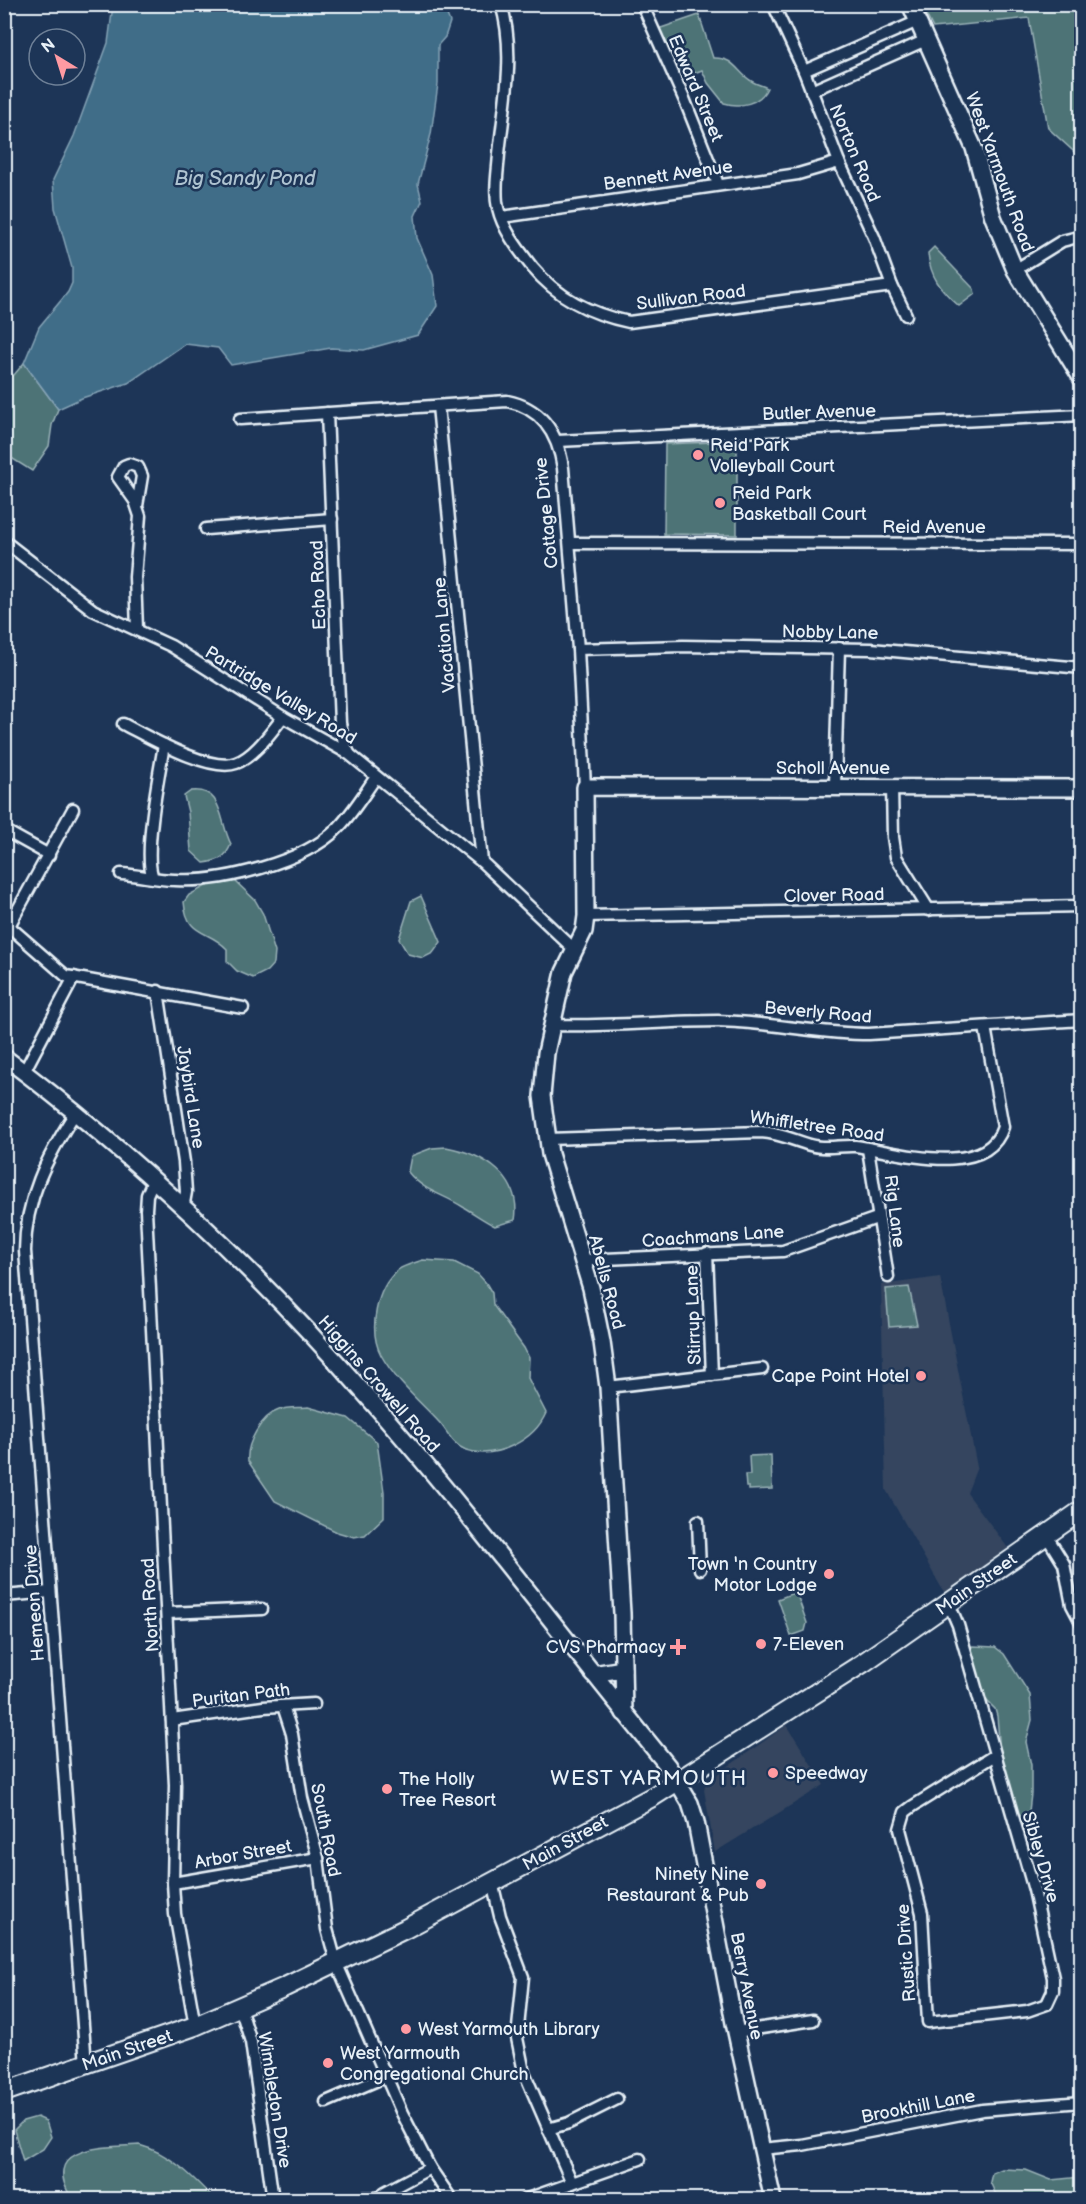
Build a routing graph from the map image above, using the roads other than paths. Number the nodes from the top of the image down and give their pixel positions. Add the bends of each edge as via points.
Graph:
1 (501, 4) edge
2 (642, 4) edge
3 (773, 4) edge
4 (910, 4) edge
5 (918, 21) junction
6 (926, 40) junction
7 (804, 71) junction
8 (811, 92) junction
9 (838, 162) junction
10 (718, 184) junction
11 (502, 217) junction
12 (1082, 236) edge
13 (1015, 270) junction
14 (892, 286) junction
15 (906, 315) dead end
16 (1082, 379) edge
17 (438, 406) junction
18 (327, 413) junction
19 (1082, 415) edge
20 (240, 419) dead end
21 (558, 441) junction
22 (137, 506) dead end
23 (332, 519) junction
24 (206, 529) dead end
25 (4, 541) edge
26 (570, 543) junction
27 (1082, 544) edge
28 (137, 629) junction
29 (839, 648) junction
30 (578, 649) junction
31 (1082, 668) edge
32 (283, 717) junction
33 (123, 724) dead end
34 (164, 745) junction
35 (350, 754) junction
36 (376, 777) junction
37 (835, 786) junction
38 (585, 787) junction
39 (892, 787) junction
40 (1082, 788) edge
41 (74, 809) dead end
42 (4, 830) edge
43 (49, 855) junction
44 (482, 862) junction
45 (121, 874) dead end
46 (152, 875) junction
47 (1082, 906) edge
48 (929, 910) junction
49 (586, 916) junction
50 (8, 930) edge
51 (576, 951) junction
52 (74, 977) junction
53 (158, 991) junction
54 (243, 1008) dead end
55 (1082, 1020) edge
56 (552, 1025) junction
57 (985, 1027) junction
58 (4, 1058) edge
59 (24, 1072) junction
60 (75, 1113) junction
61 (548, 1139) junction
62 (868, 1149) junction
63 (153, 1181) junction
64 (183, 1209) junction
65 (877, 1218) junction
66 (708, 1253) junction
67 (583, 1260) junction
68 (888, 1277) dead end
69 (762, 1369) dead end
70 (711, 1375) junction
71 (608, 1387) junction
72 (1082, 1510) edge
73 (698, 1521) dead end
74 (1046, 1535) junction
75 (700, 1569) dead end
76 (50, 1592) junction
77 (4, 1596) edge
78 (949, 1604) junction
79 (262, 1609) dead end
80 (167, 1613) junction
81 (1082, 1624) edge
82 (623, 1669) junction
83 (593, 1674) junction
84 (314, 1704) dead end
85 (283, 1706) junction
86 (624, 1713) junction
87 (172, 1720) junction
88 (995, 1755) junction
89 (678, 1781) junction
90 (318, 1858) junction
91 (492, 1882) junction
92 (173, 1883) junction
93 (336, 1962) junction
94 (240, 2007) junction
95 (813, 2020) dead end
96 (928, 2022) joint
97 (195, 2026) junction
98 (736, 2032) junction
99 (86, 2065) junction
100 (387, 2076) junction
101 (4, 2092) edge
102 (617, 2099) dead end
103 (326, 2102) dead end
104 (1082, 2102) edge
105 (548, 2129) junction
106 (762, 2149) junction
107 (640, 2159) dead end
108 (430, 2168) junction
109 (572, 2183) junction
110 (349, 2198) dead end
111 (273, 2199) edge
112 (378, 2199) edge
113 (452, 2199) edge
114 (524, 2199) edge
115 (773, 2199) edge

1 - 11 street, Sullivan Road via 508,44 496,191
2 - 10 street, Edward Street
3 - 7 street, Norton Road
4 - 5 street, West Yarmouth Road
5 - 6 street, West Yarmouth Road
5 - 7 street
6 - 8 street
6 - 13 street, West Yarmouth Road via 974,148 993,217
7 - 8 street, Norton Road
8 - 9 street, Norton Road
9 - 10 street, Bennett Avenue via 798,174
9 - 14 street, Norton Road via 874,237
10 - 11 street, Bennett Avenue
11 - 14 street, Sullivan Road via 511,237 554,290 588,310 619,320 651,321
12 - 13 street via 1062,241
13 - 16 street, West Yarmouth Road
14 - 15 street, Norton Road
17 - 18 street, Cottage Drive
17 - 21 street, Cottage Drive via 515,403 541,417
17 - 44 street, Vacation Lane
18 - 20 street, Cottage Drive
18 - 23 street, Echo Road
19 - 21 street, Butler Avenue
21 - 26 street, Cottage Drive
22 - 28 street
23 - 24 street
23 - 35 street, Echo Road via 340,723
25 - 28 street, Partridge Valley Road via 79,601
26 - 27 street, Reid Avenue
26 - 30 street, Cottage Drive
28 - 32 street, Partridge Valley Road
29 - 30 street, Nobby Lane
29 - 31 street, Nobby Lane
29 - 37 street
30 - 38 street, Cottage Drive
32 - 34 street via 237,763 209,762
32 - 35 street, Partridge Valley Road
33 - 34 street
34 - 46 street via 152,827
35 - 36 street, Partridge Valley Road
36 - 44 street, Partridge Valley Road
36 - 46 street via 338,828 311,850 220,877 173,880
37 - 38 street, Scholl Avenue
37 - 39 street, Scholl Avenue
38 - 49 street, Cottage Drive
39 - 40 street, Scholl Avenue
39 - 48 street via 896,857
41 - 43 street
42 - 43 street
43 - 50 street
44 - 51 street, Partridge Valley Road
45 - 46 street
47 - 48 street, Clover Road
48 - 49 street, Clover Road
49 - 51 street, Abells Road
50 - 52 street via 66,976
51 - 56 street, Abells Road via 564,972
52 - 53 street
52 - 59 street
53 - 54 street
53 - 64 street, Jaybird Lane via 184,1162
55 - 57 street, Beverly Road
56 - 57 street, Beverly Road via 717,1021 851,1034
56 - 61 street, Abells Road via 542,1096
57 - 62 street, Whiffletree Road via 1003,1127 996,1141 978,1152 936,1160
58 - 59 street, Higgins Crowell Road
59 - 60 street, Higgins Crowell Road
60 - 63 street, Higgins Crowell Road
60 - 76 street, Hemeon Drive via 40,1173 25,1230
61 - 62 street, Whiffletree Road via 761,1132 830,1149
61 - 67 street, Abells Road via 563,1202
62 - 65 street, Rig Lane
63 - 64 street, Higgins Crowell Road
63 - 80 street, North Road via 146,1210
64 - 83 street, Higgins Crowell Road via 368,1396
65 - 66 street, Coachmans Lane via 783,1251
65 - 68 street, Rig Lane
66 - 67 street, Coachmans Lane
66 - 70 street, Stirrup Lane
67 - 71 street, Abells Road via 596,1305
69 - 70 street
70 - 71 street
71 - 82 street, Abells Road
72 - 74 main road, Main Street
73 - 75 street
74 - 78 main road, Main Street
74 - 81 street via 1064,1564 1072,1605
76 - 77 street
76 - 99 street, Hemeon Drive
78 - 88 street, Sibley Drive
78 - 89 main road, Main Street
79 - 80 street
80 - 87 street, North Road
82 - 83 street
82 - 86 street, Abells Road
83 - 86 street, Higgins Crowell Road
84 - 85 street, Puritan Path
85 - 87 street, Puritan Path
85 - 90 street, South Road
86 - 89 street, Higgins Crowell Road
87 - 92 street, North Road
88 - 96 street, Rustic Drive via 913,1806 901,1821 901,1837 922,1913
88 - 96 street, Sibley Drive via 1034,1890 1053,1991 1047,2004 1028,2011
89 - 91 main road, Main Street
89 - 98 street, Berry Avenue via 696,1822
90 - 92 street, Arbor Street
90 - 93 street, South Road via 327,1929
91 - 93 main road, Main Street
91 - 105 street via 523,1977 518,2051
92 - 97 street, North Road
93 - 94 main road, Main Street
93 - 100 street, South Road
94 - 97 main road, Main Street
94 - 111 street, Wimbledon Drive via 251,2042
95 - 98 street
97 - 99 main road, Main Street
98 - 106 street, Berry Avenue
99 - 101 main road, Main Street
100 - 103 street
100 - 108 street, South Road
102 - 105 street
104 - 106 street, Brookhill Lane via 992,2109
105 - 109 street
106 - 115 street, Berry Avenue
107 - 109 street
108 - 112 street
108 - 113 street, South Road
109 - 114 street
110 - 112 street

